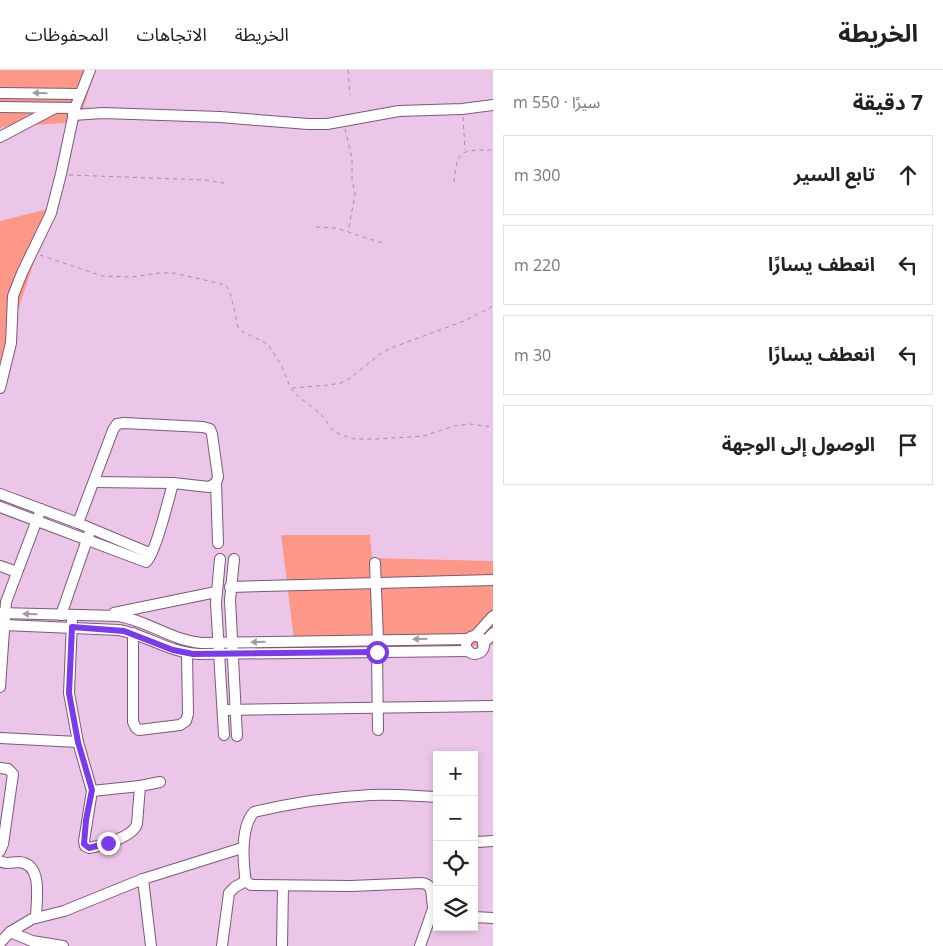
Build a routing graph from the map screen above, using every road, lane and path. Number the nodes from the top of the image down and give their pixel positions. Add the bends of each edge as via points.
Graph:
1 (90, 70) edge
2 (348, 70) edge
3 (0, 93) edge
4 (80, 94) junction
5 (350, 95) dead end
6 (493, 105) edge
7 (0, 107) edge
8 (56, 108) junction
9 (462, 109) junction
10 (74, 111) junction
11 (343, 122) junction
12 (0, 137) edge
13 (493, 150) edge
14 (465, 152) junction
15 (61, 174) junction
16 (454, 182) dead end
17 (224, 183) dead end
18 (316, 227) dead end
19 (348, 232) junction
20 (382, 242) dead end
21 (32, 252) junction
22 (493, 304) edge
23 (0, 388) edge
24 (291, 388) junction
25 (493, 427) edge
26 (94, 482) junction
27 (216, 483) junction
28 (173, 484) junction
29 (0, 494) edge
30 (0, 507) edge
31 (40, 509) junction
32 (36, 521) junction
33 (78, 523) junction
34 (91, 528) junction
35 (87, 540) junction
36 (218, 543) dead end
37 (139, 554) junction
38 (220, 559) dead end
39 (234, 559) dead end
40 (375, 563) dead end
41 (0, 566) edge
42 (17, 572) junction
43 (493, 580) edge
44 (376, 583) junction
45 (230, 587) junction
46 (216, 592) junction
47 (2, 613) edge
48 (61, 615) junction
49 (73, 615) junction
50 (103, 615) junction
51 (493, 616) edge
52 (128, 618) junction
53 (142, 623) junction
54 (4, 625) junction
55 (72, 627) junction
56 (131, 633) junction
57 (493, 634) edge
58 (472, 638) junction
59 (378, 640) junction
60 (219, 642) junction
61 (232, 642) junction
62 (483, 644) junction
63 (468, 651) junction
64 (377, 652) junction
65 (187, 653) junction
66 (219, 654) junction
67 (233, 654) junction
68 (0, 687) edge
69 (493, 706) edge
70 (378, 708) junction
71 (223, 710) junction
72 (236, 710) junction
73 (378, 730) dead end
74 (224, 735) dead end
75 (237, 736) dead end
76 (0, 738) edge
77 (78, 742) junction
78 (0, 768) edge
79 (160, 782) dead end
80 (140, 786) junction
81 (92, 790) junction
82 (433, 797) edge
83 (476, 841) edge
84 (493, 842) edge
85 (242, 848) junction
86 (0, 851) edge
87 (0, 861) edge
88 (144, 879) junction
89 (246, 881) junction
90 (283, 886) junction
91 (433, 900) edge
92 (433, 916) edge
93 (478, 917) edge
94 (36, 918) junction
95 (493, 918) edge
96 (10, 932) junction
97 (0, 943) edge
98 (63, 946) edge
99 (150, 946) edge
100 (222, 946) edge
101 (282, 946) edge
102 (420, 946) edge

1 - 4 street
2 - 5 path
4 -> 3 street
4 - 10 street
6 - 9 street
7 - 8 street
8 - 10 street
8 - 12 street
9 - 11 street via 399,111
9 - 14 path
10 - 11 street via 308,124
10 - 15 street
11 - 19 path via 355,194
13 - 14 path
14 - 16 path via 457,162
15 - 17 path
15 - 21 street via 51,213
18 - 19 path
19 - 20 path
21 - 23 street via 14,296 11,343
21 - 24 path via 102,276 174,273 226,285 238,327 268,344
22 - 24 path via 464,321 391,348 341,383
24 - 25 path via 321,414 332,430 354,438 424,436 470,424
26 - 27 street via 113,430 124,422 210,429 218,477
26 - 28 street
26 - 33 street
27 - 28 street via 209,487
27 - 36 street
28 - 37 street via 152,552
29 - 31 street
30 - 32 street
31 - 32 street
31 - 33 street
32 - 35 street
32 - 42 street
33 - 34 street
34 - 35 street
34 - 37 street
35 - 37 street
35 - 48 street
38 - 46 street
39 - 45 street
40 - 44 street
41 - 42 street
42 - 47 street
43 - 44 street
44 - 45 street
44 - 59 street
45 - 61 street
46 - 50 street
46 - 60 street
48 -> 47 street
47 - 54 street
48 - 49 street
49 - 50 street
49 - 55 street
50 - 52 street
51 - 58 street
52 - 53 street
52 - 56 street
53 - 56 street
53 - 60 street via 188,641
54 - 55 street
54 - 68 street
55 - 56 street
55 - 77 street via 69,693
56 - 65 street
56 - 65 street via 133,719 139,730 180,725 186,721
57 - 62 street
58 -> 59 street
58 - 62 street via 480,638
58 - 63 street via 466,643
59 -> 61 street
60 - 61 street
60 - 66 street
61 - 67 street
62 - 63 street via 480,652
63 - 64 street
64 - 67 street
64 - 70 street
65 - 66 street
66 - 67 street
66 - 71 street
67 - 72 street
69 - 70 street
70 - 72 street
70 - 73 street
71 - 72 street
71 - 74 street
72 - 75 street
76 - 77 street
77 - 81 street
78 - 86 street via 8,768 14,774
79 - 80 street
80 - 81 street
80 - 81 street via 134,830 89,848 84,840
82 - 85 street via 353,796 254,812
83 - 84 street
85 - 88 street
85 - 89 street
87 - 94 street via 24,863 33,870 37,881
88 - 94 street via 64,911
88 - 99 street
89 - 90 street via 251,885
89 - 100 street via 229,893
90 - 91 street via 426,883 431,888
90 - 101 street
92 - 102 street
93 - 95 street
94 - 96 street
96 - 97 street
96 - 98 street via 32,941

